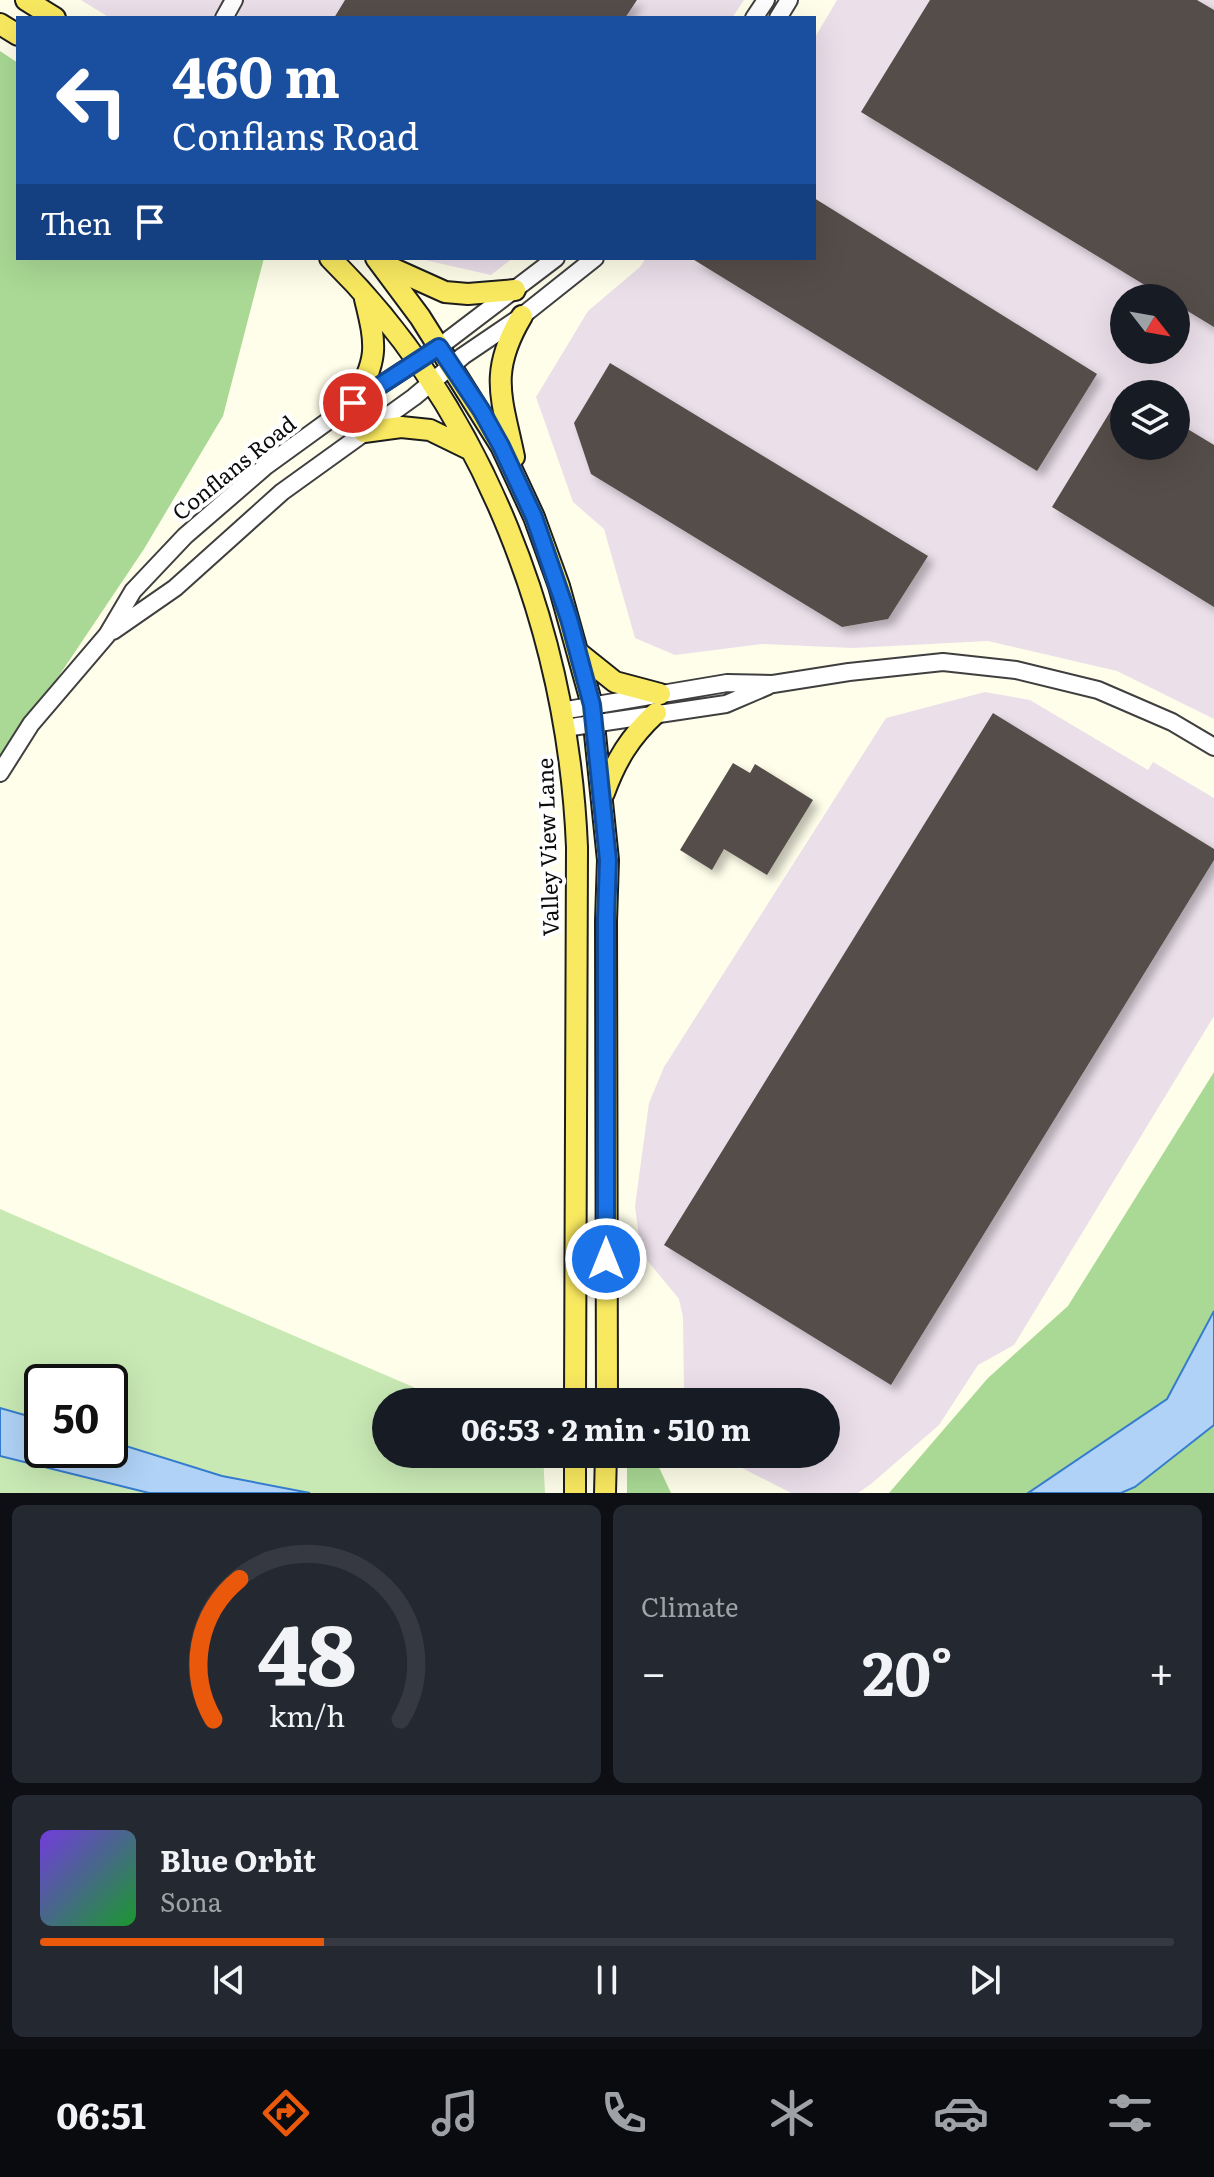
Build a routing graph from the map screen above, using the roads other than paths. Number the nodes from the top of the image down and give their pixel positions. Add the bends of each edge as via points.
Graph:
1 (26, 0) edge
2 (52, 16) edge
3 (332, 260) edge
4 (378, 260) edge
5 (553, 260) edge
6 (592, 260) edge
7 (515, 290) junction
8 (364, 295) junction
9 (522, 316) junction
10 (439, 347) junction
11 (415, 362) junction
12 (452, 367) junction
13 (430, 384) junction
14 (353, 403) junction
15 (364, 432) junction
16 (471, 450) junction
17 (520, 485) junction
18 (107, 635) junction
19 (579, 654) junction
20 (658, 704) junction
21 (593, 713) junction
22 (563, 719) junction
23 (1214, 747) edge
24 (0, 773) edge
25 (602, 797) junction
26 (606, 1122) junction
27 (577, 1124) junction
28 (575, 1388) edge
29 (607, 1388) edge
30 (575, 1468) edge
31 (606, 1468) edge
32 (575, 1493) edge
33 (605, 1493) edge

1 - 2 main road
3 - 8 main road, Valley View Lane
4 - 7 main road via 445,292
4 - 10 main road
5 - 7 street, Conflans Road
6 - 9 street, Conflans Road
7 - 10 street, Conflans Road
8 - 11 main road, Valley View Lane
8 - 14 main road via 375,348 370,374
9 - 12 street, Conflans Road
9 - 17 main road via 505,351 499,383
10 - 11 street, Conflans Road
10 - 12 main road
11 - 13 main road, Valley View Lane
11 - 14 street, Conflans Road
12 - 13 street, Conflans Road
12 - 17 main road
13 - 15 street, Conflans Road
13 - 16 main road, Valley View Lane
14 - 18 street, Conflans Road via 266,466 185,536 133,591
15 - 16 main road via 430,430
15 - 18 street, Conflans Road via 282,492 175,588
16 - 22 main road, Valley View Lane via 523,565
17 - 19 main road
18 - 24 street, Conflans Road via 31,724
19 - 20 main road via 615,682
19 - 21 main road
20 - 21 street
20 - 23 street via 726,704 773,684 943,662 1016,670 1098,690
20 - 25 main road via 615,763
21 - 22 street
21 - 25 main road
22 - 27 main road, Valley View Lane via 577,847
25 - 26 main road via 608,860
26 - 27 main road
26 - 29 main road
27 - 28 main road, Valley View Lane
30 - 32 main road
31 - 33 main road

